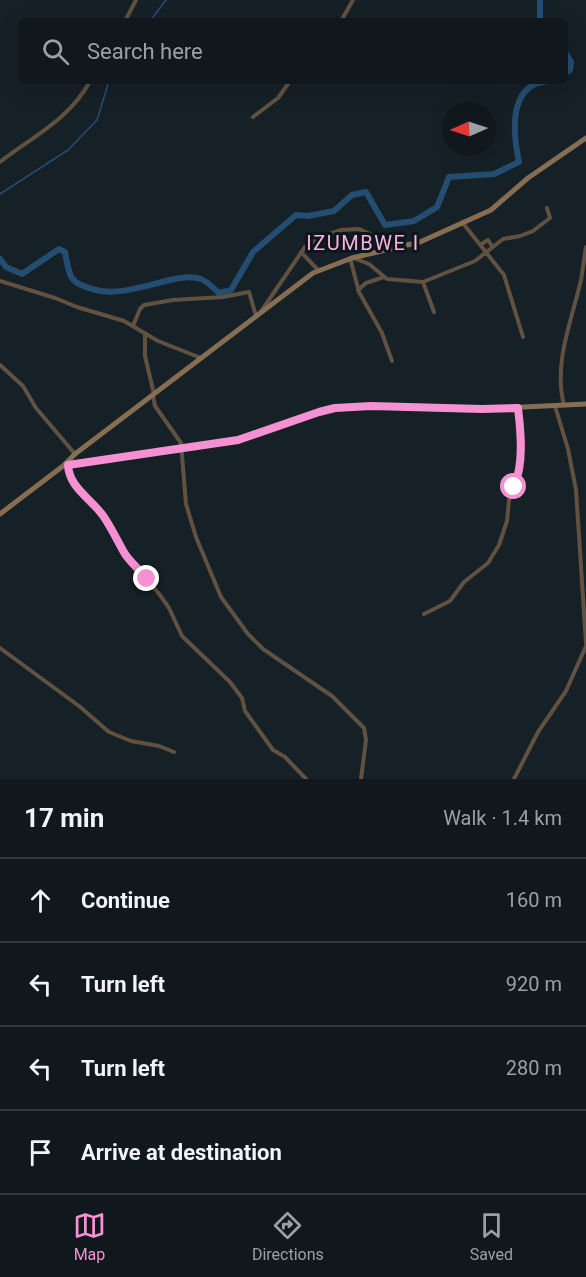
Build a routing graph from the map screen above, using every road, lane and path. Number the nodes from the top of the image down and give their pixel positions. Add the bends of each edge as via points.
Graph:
1 (136, 0) edge
2 (354, 0) edge
3 (127, 18) edge
4 (343, 18) edge
5 (88, 84) edge
6 (288, 84) edge
7 (253, 117) dead end
8 (585, 141) edge
9 (0, 162) edge
10 (547, 208) dead end
11 (462, 221) junction
12 (409, 245) junction
13 (480, 245) junction
14 (492, 246) junction
15 (586, 247) edge
16 (301, 252) junction
17 (485, 252) junction
18 (351, 258) junction
19 (319, 271) junction
20 (384, 277) junction
21 (0, 281) edge
22 (423, 282) junction
23 (358, 290) junction
24 (262, 312) junction
25 (434, 312) dead end
26 (256, 317) junction
27 (133, 326) junction
28 (145, 333) junction
29 (523, 337) dead end
30 (202, 358) junction
31 (392, 361) dead end
32 (0, 366) edge
33 (154, 396) junction
34 (586, 404) edge
35 (564, 405) junction
36 (555, 406) junction
37 (518, 408) junction
38 (182, 449) junction
39 (75, 454) junction
40 (66, 465) junction
41 (0, 513) edge
42 (424, 614) dead end
43 (586, 645) edge
44 (0, 648) edge
45 (174, 752) dead end
46 (306, 779) edge
47 (361, 779) edge
48 (514, 779) edge

1 - 3 street
2 - 4 street
5 - 9 street via 70,110
6 - 7 street via 277,99
8 - 11 street via 528,178 494,208
10 - 14 street via 550,218 544,224
11 - 12 street
11 - 13 street
12 - 16 street via 353,228 321,237
12 - 18 street
13 - 14 street via 488,240
13 - 17 street
14 - 17 street
15 - 35 street via 566,332 561,380
16 - 19 street
16 - 24 street
17 - 22 street via 472,262
17 - 29 street via 504,275
18 - 19 street
18 - 20 street via 367,262
18 - 23 street
19 - 24 street
20 - 22 street
20 - 23 street
21 - 27 street
22 - 25 street
23 - 31 street
24 - 26 street
26 - 27 street via 249,292 144,305
26 - 30 street
27 - 28 street
28 - 30 street
28 - 33 street via 145,356
30 - 33 street
32 - 39 street via 19,381
33 - 38 street via 155,406
33 - 39 street
34 - 35 street
35 - 36 street
36 - 37 street
36 - 43 street via 576,490
37 - 38 street via 335,408 249,438
37 - 42 street via 519,470 499,545 490,560 464,582 450,601
38 - 40 street
38 - 47 street via 186,504 221,597 263,649 332,696 364,728
39 - 40 street
40 - 41 street
40 - 46 street via 81,494 101,513 126,555 167,605 180,634 230,682 273,750 285,756
43 - 48 street via 566,691 538,732
44 - 45 street via 110,732

